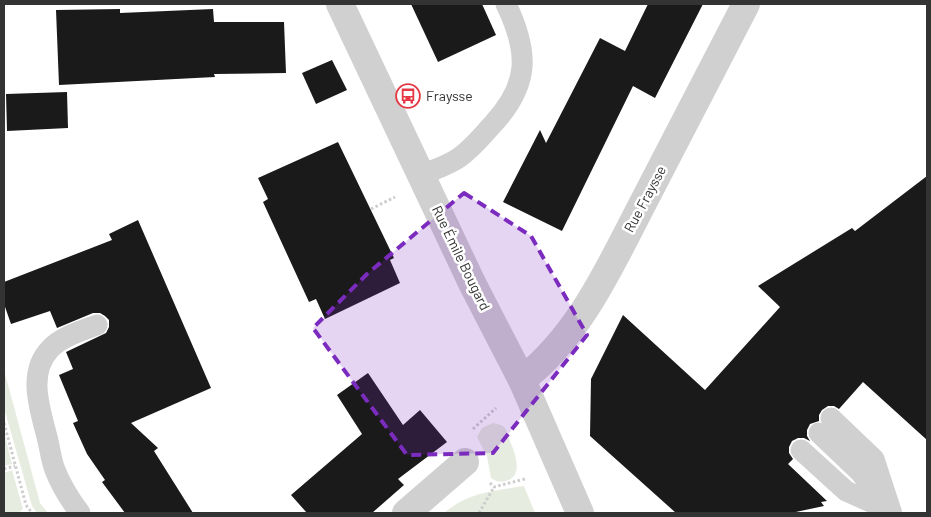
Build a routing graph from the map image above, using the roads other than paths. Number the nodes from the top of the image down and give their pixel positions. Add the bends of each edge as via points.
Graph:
1 (340, 4) edge
2 (506, 4) edge
3 (746, 4) edge
4 (412, 184) junction
5 (97, 325) dead end
6 (522, 380) junction
7 (825, 425) dead end
8 (801, 450) dead end
9 (465, 462) dead end
10 (891, 512) edge
11 (80, 513) edge
12 (406, 513) edge
13 (580, 513) edge

1 - 4 street, Rue Émile Bougard
2 - 4 lane via 519,35 523,61 515,96 474,145
3 - 6 street, Rue Fraysse via 595,294 550,355
4 - 6 street, Rue Émile Bougard via 472,283
5 - 11 lane via 59,341 49,350 40,364 37,384 38,403 55,470
6 - 13 street, Rue Émile Bougard
7 - 10 lane
8 - 10 lane via 846,491
9 - 12 street

